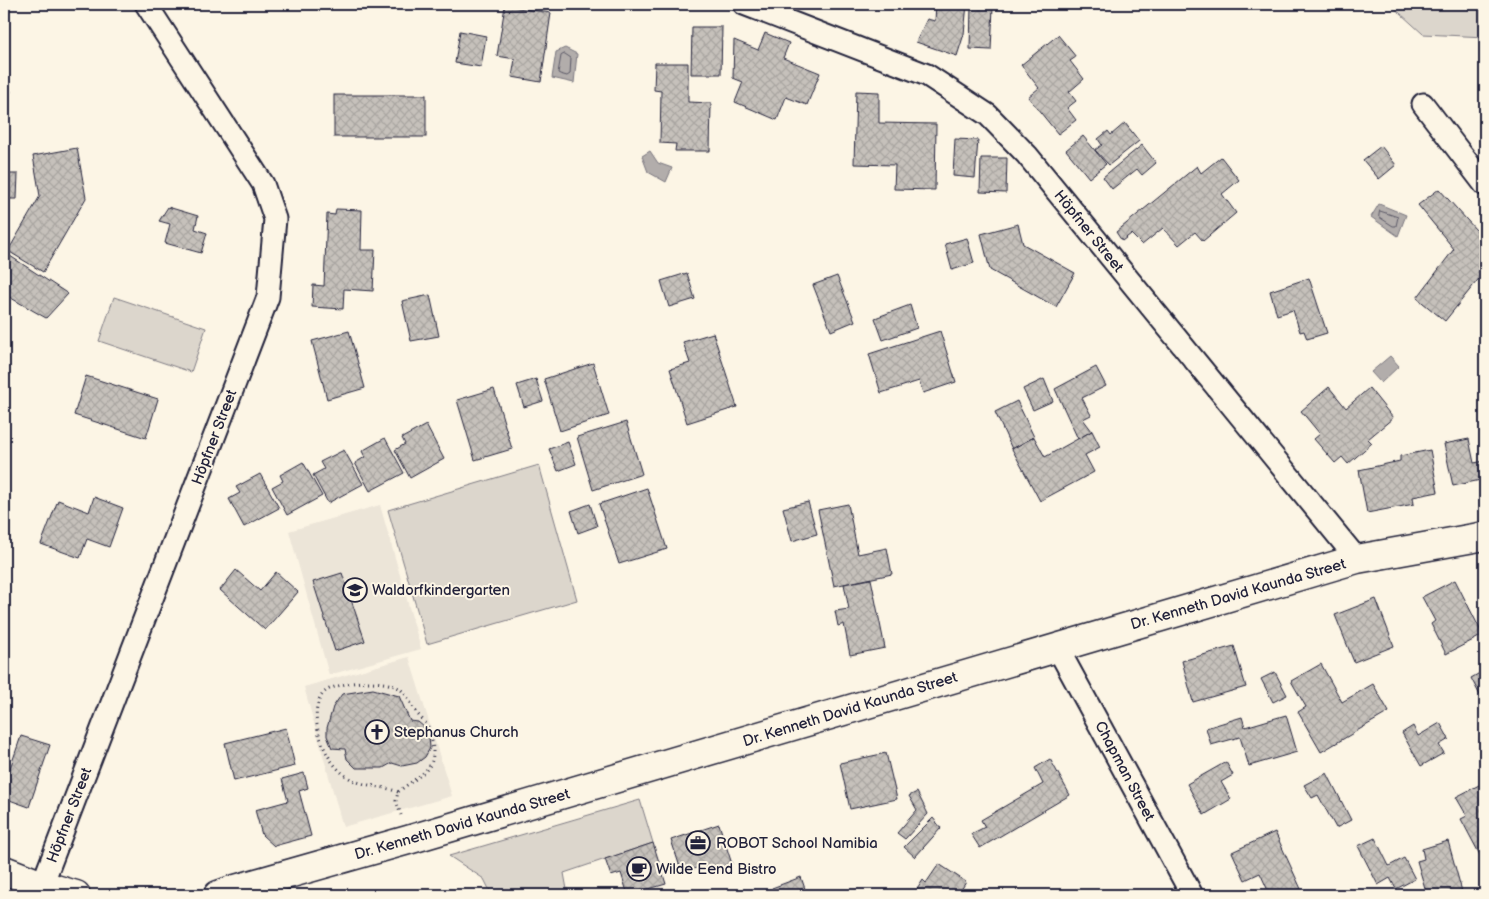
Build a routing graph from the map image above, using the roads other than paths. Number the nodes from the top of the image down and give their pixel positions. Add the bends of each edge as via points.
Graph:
1 (146, 4) edge
2 (744, 4) edge
3 (1423, 104) dead end
4 (1485, 185) edge
5 (1485, 536) edge
6 (1357, 559) junction
7 (1057, 647) junction
8 (4, 870) edge
9 (42, 885) junction
10 (76, 895) edge
11 (218, 895) edge
12 (1192, 895) edge

1 - 9 street, Höpfner Street via 263,184 275,219 268,297
2 - 6 street, Höpfner Street via 926,75 988,115 1027,155
3 - 4 street
5 - 6 street, Dr. Kenneth David Kaunda Street
6 - 7 street, Dr. Kenneth David Kaunda Street
7 - 11 street, Dr. Kenneth David Kaunda Street
7 - 12 street, Chapman Street
8 - 9 street
9 - 10 street

